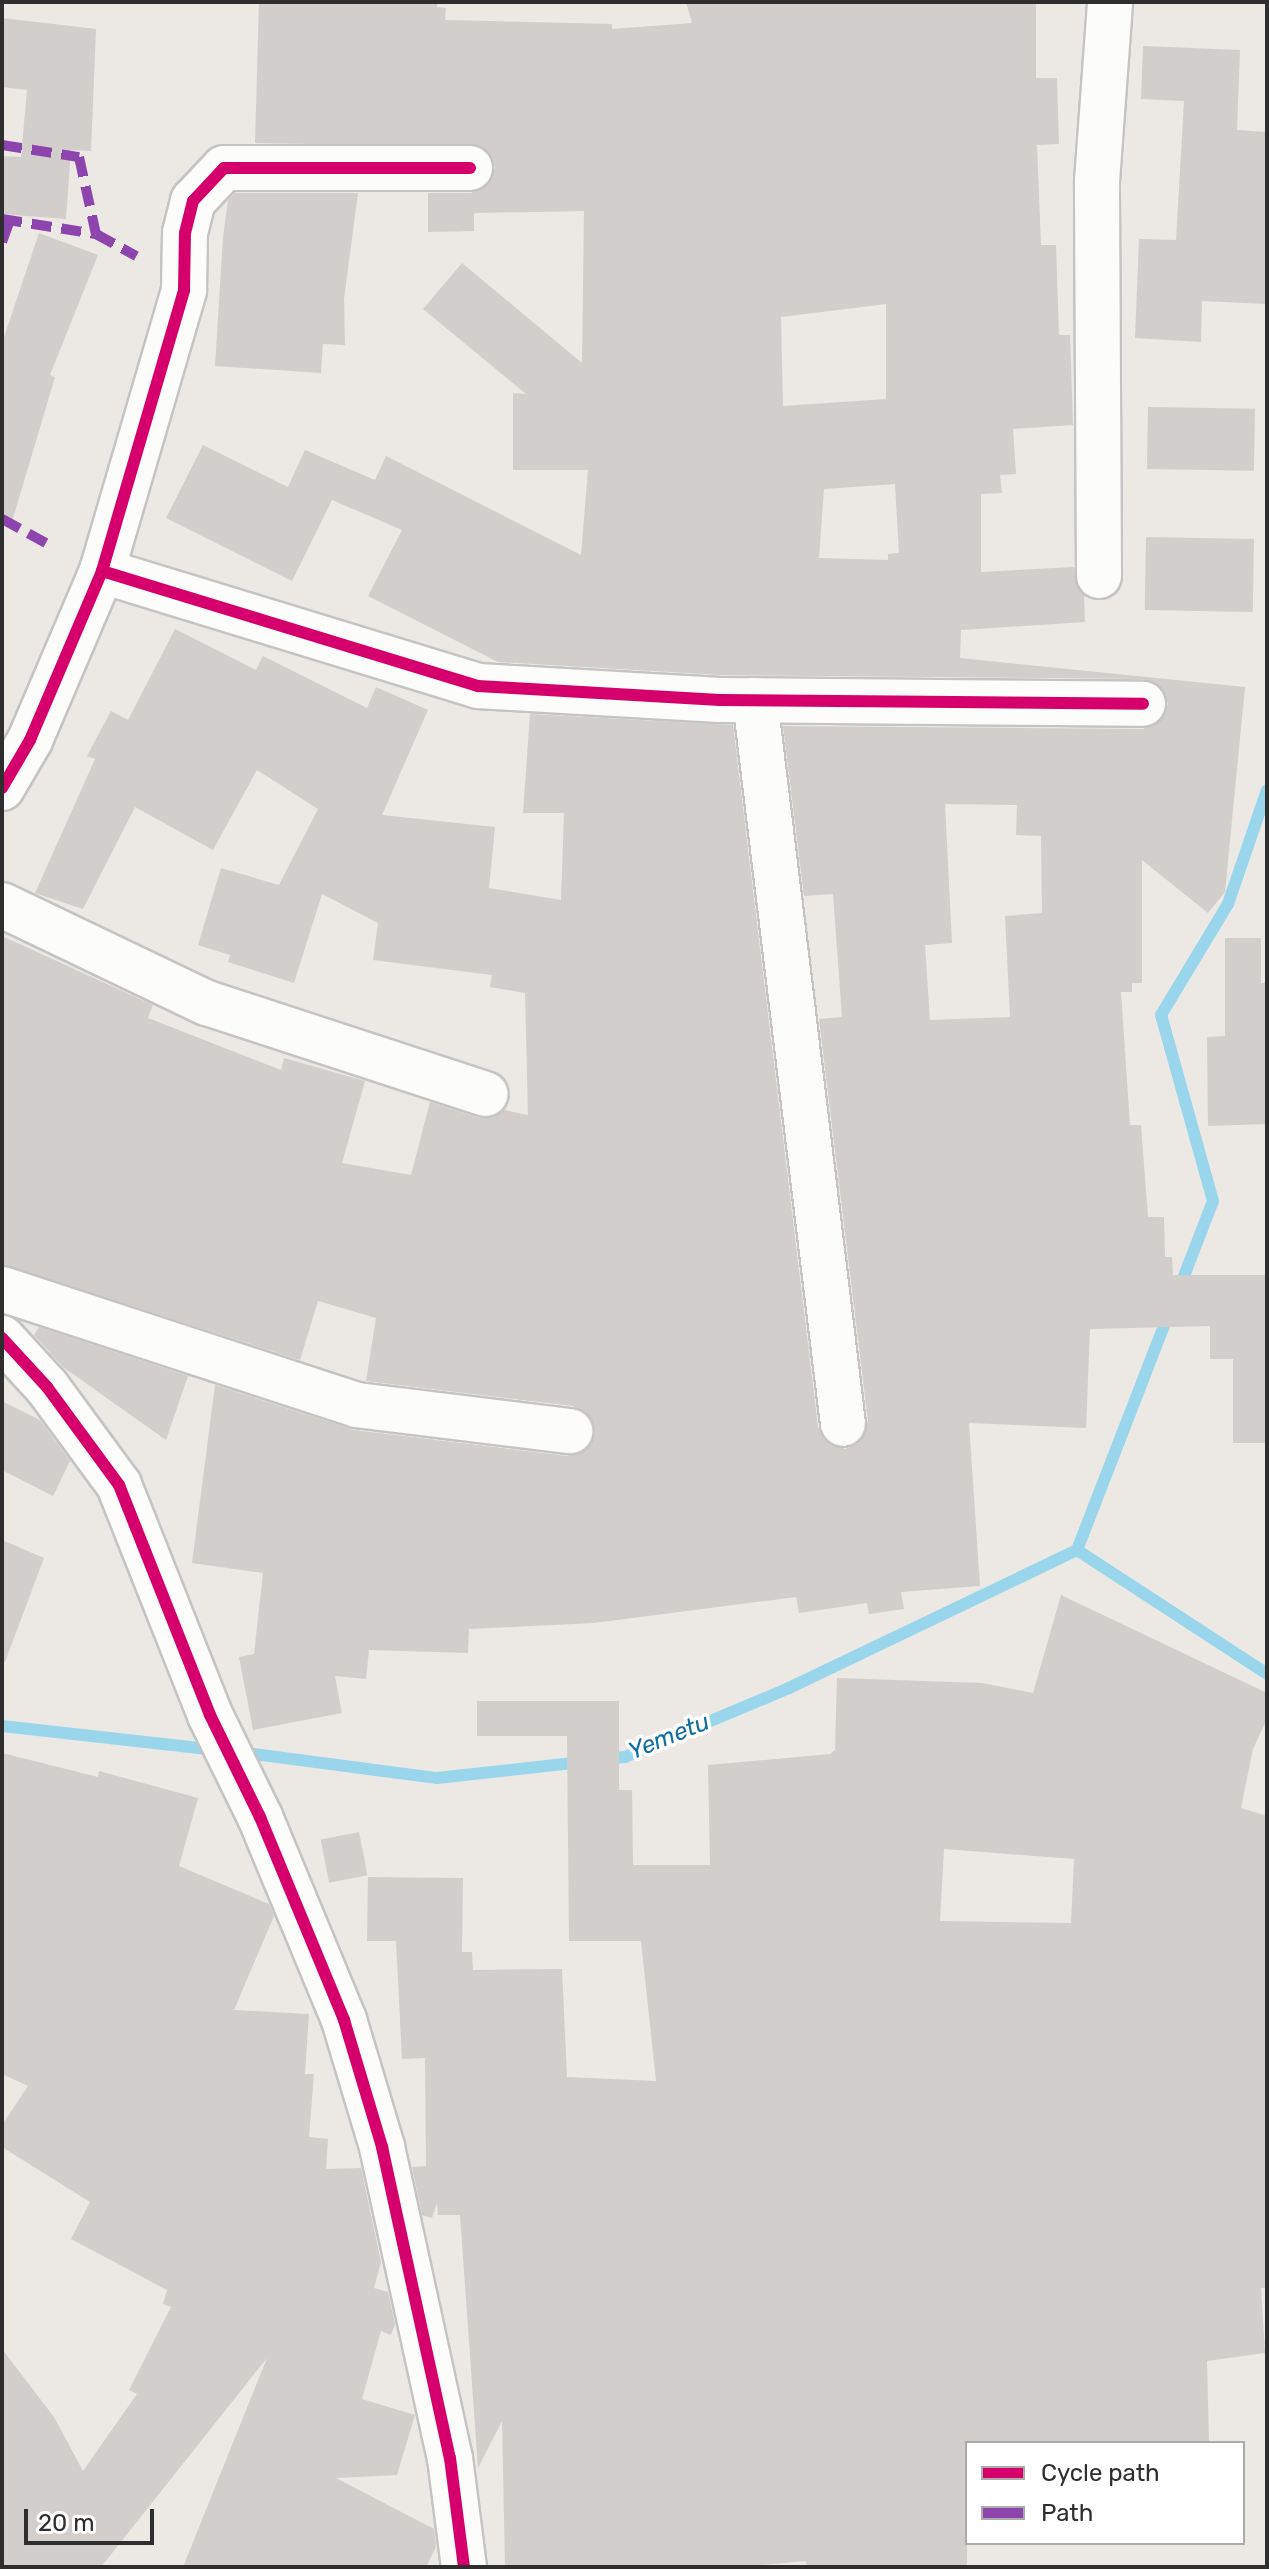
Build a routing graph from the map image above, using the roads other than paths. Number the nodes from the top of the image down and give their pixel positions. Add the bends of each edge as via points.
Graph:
1 (1110, 2) edge
2 (470, 168) dead end
3 (102, 571) junction
4 (1099, 576) dead end
5 (755, 700) junction
6 (1143, 704) dead end
7 (2, 788) edge
8 (2, 905) edge
9 (486, 1094) dead end
10 (2, 1289) edge
11 (2, 1338) edge
12 (843, 1424) dead end
13 (570, 1431) dead end
14 (464, 2567) edge

1 - 4 street via 1097,181
2 - 3 street via 224,168 193,201 185,233 184,290
3 - 5 street via 478,686
3 - 7 street via 30,740
5 - 6 street
5 - 12 street
8 - 9 street via 207,1003
10 - 13 street via 187,1354 357,1405
11 - 14 street via 47,1387 119,1485 210,1715 260,1817 344,2020 382,2147 450,2458

